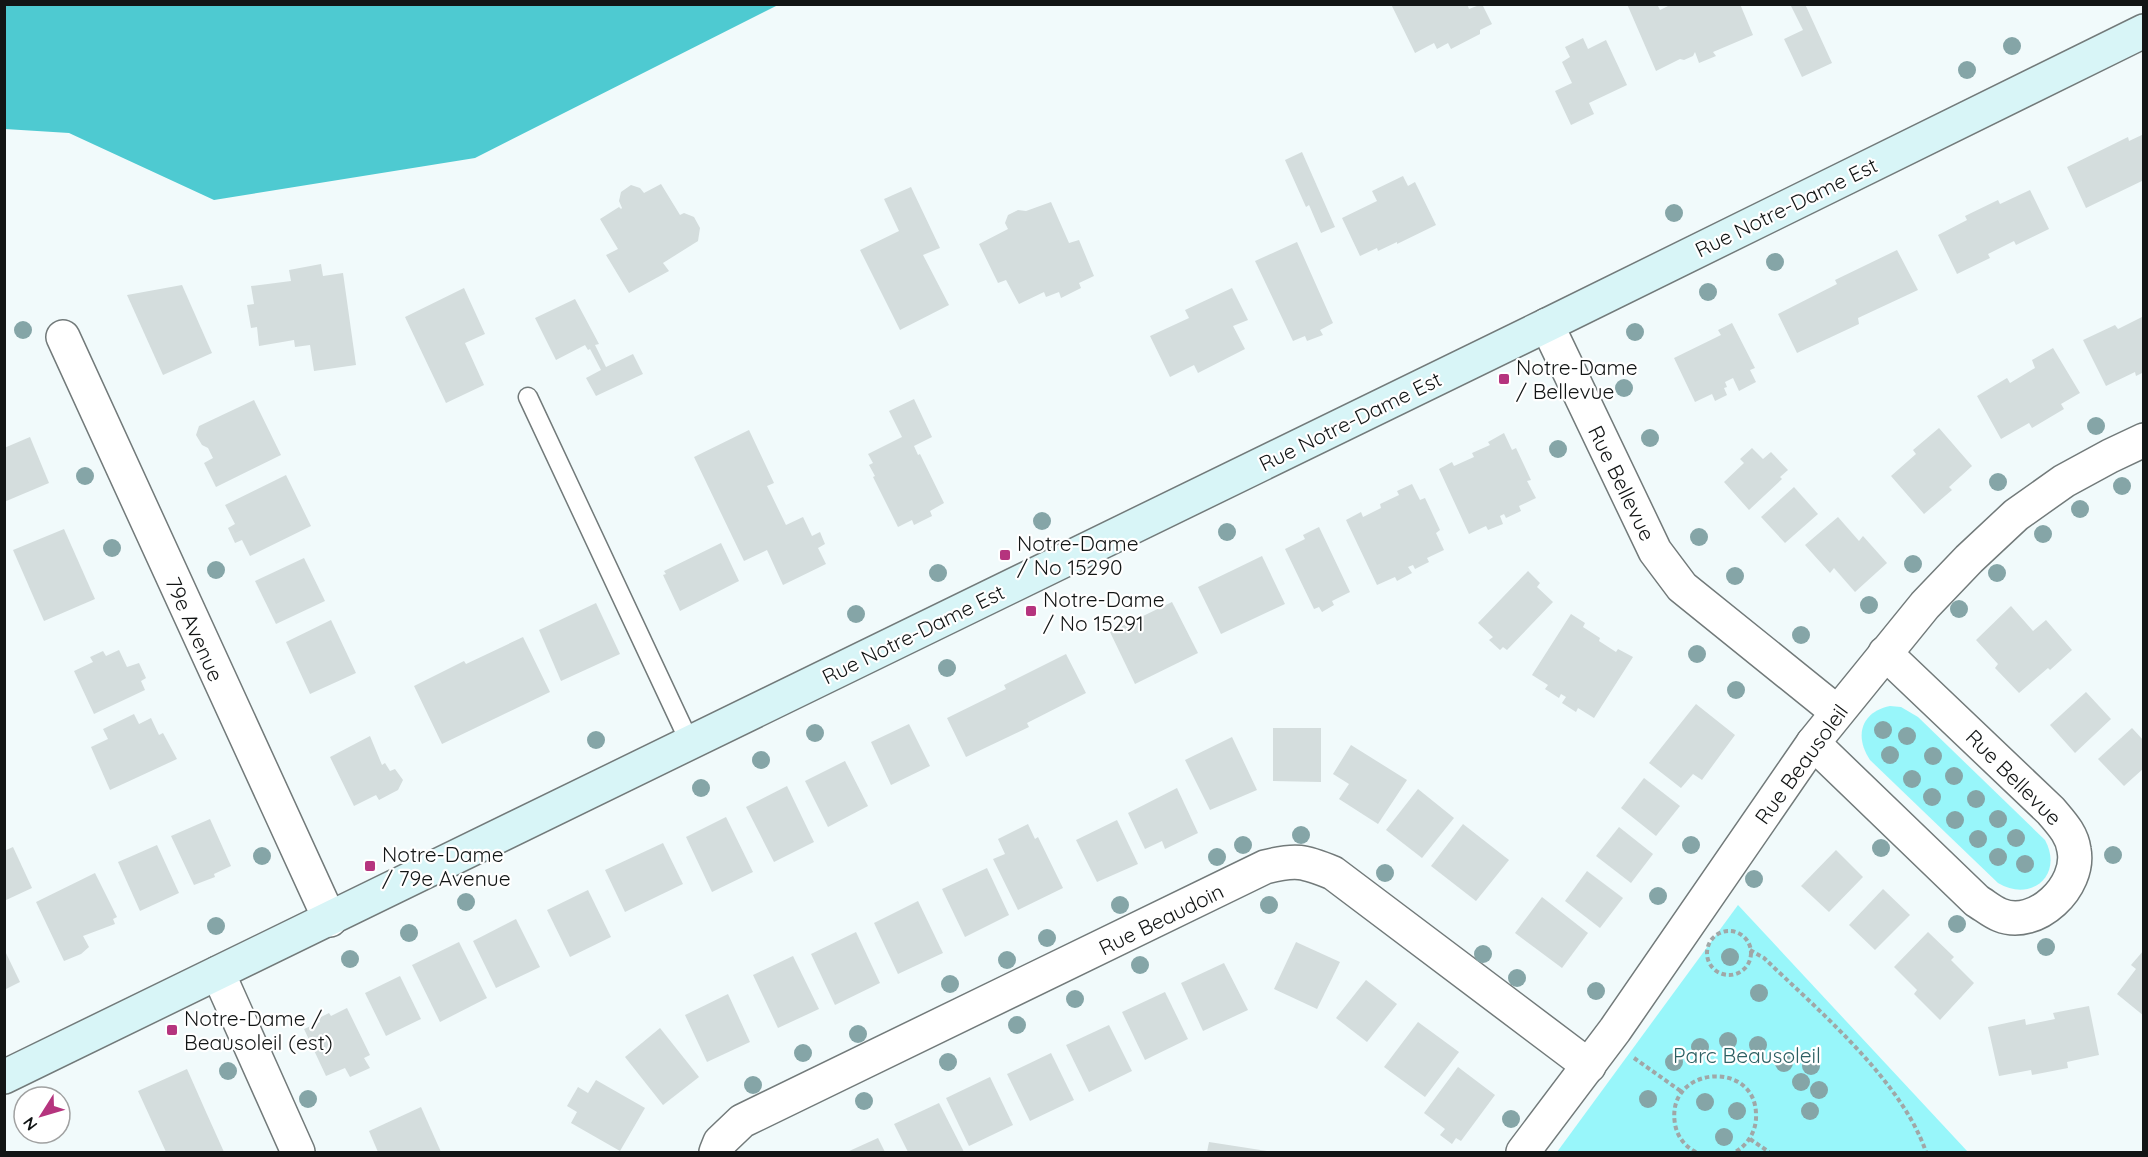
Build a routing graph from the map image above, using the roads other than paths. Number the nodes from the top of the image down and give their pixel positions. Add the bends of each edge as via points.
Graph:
1 (2144, 31) edge
2 (1547, 325) junction
3 (63, 338) dead end
4 (528, 397) dead end
5 (2144, 440) edge
6 (1885, 652) junction
7 (1837, 712) junction
8 (690, 743) junction
9 (1814, 743) junction
10 (330, 920) junction
11 (218, 973) junction
12 (1589, 1066) junction
13 (4, 1077) edge
14 (298, 1152) edge
15 (716, 1152) edge
16 (1523, 1152) edge

1 - 2 main road, Rue Notre-Dame Est
2 - 7 street, Rue Bellevue via 1655,551 1682,587
2 - 8 main road, Rue Notre-Dame Est
3 - 10 street, 79e Avenue
4 - 8 lane
5 - 6 street, Rue Beausoleil via 2064,481 2016,516 1969,559
6 - 7 street, Rue Beausoleil
6 - 9 street, Rue Bellevue via 2067,830 2075,851 2073,876 2061,896 2024,918 2002,916 1977,901
7 - 9 street, Rue Beausoleil
8 - 10 main road, Rue Notre-Dame Est
9 - 12 street, Rue Beausoleil
10 - 11 main road, Rue Notre-Dame Est
11 - 13 main road, Rue Notre-Dame Est
11 - 14 street
12 - 15 street, Rue Beaudoin via 1333,873 1289,861 1265,867 742,1121 720,1142
12 - 16 street, Rue Beausoleil

